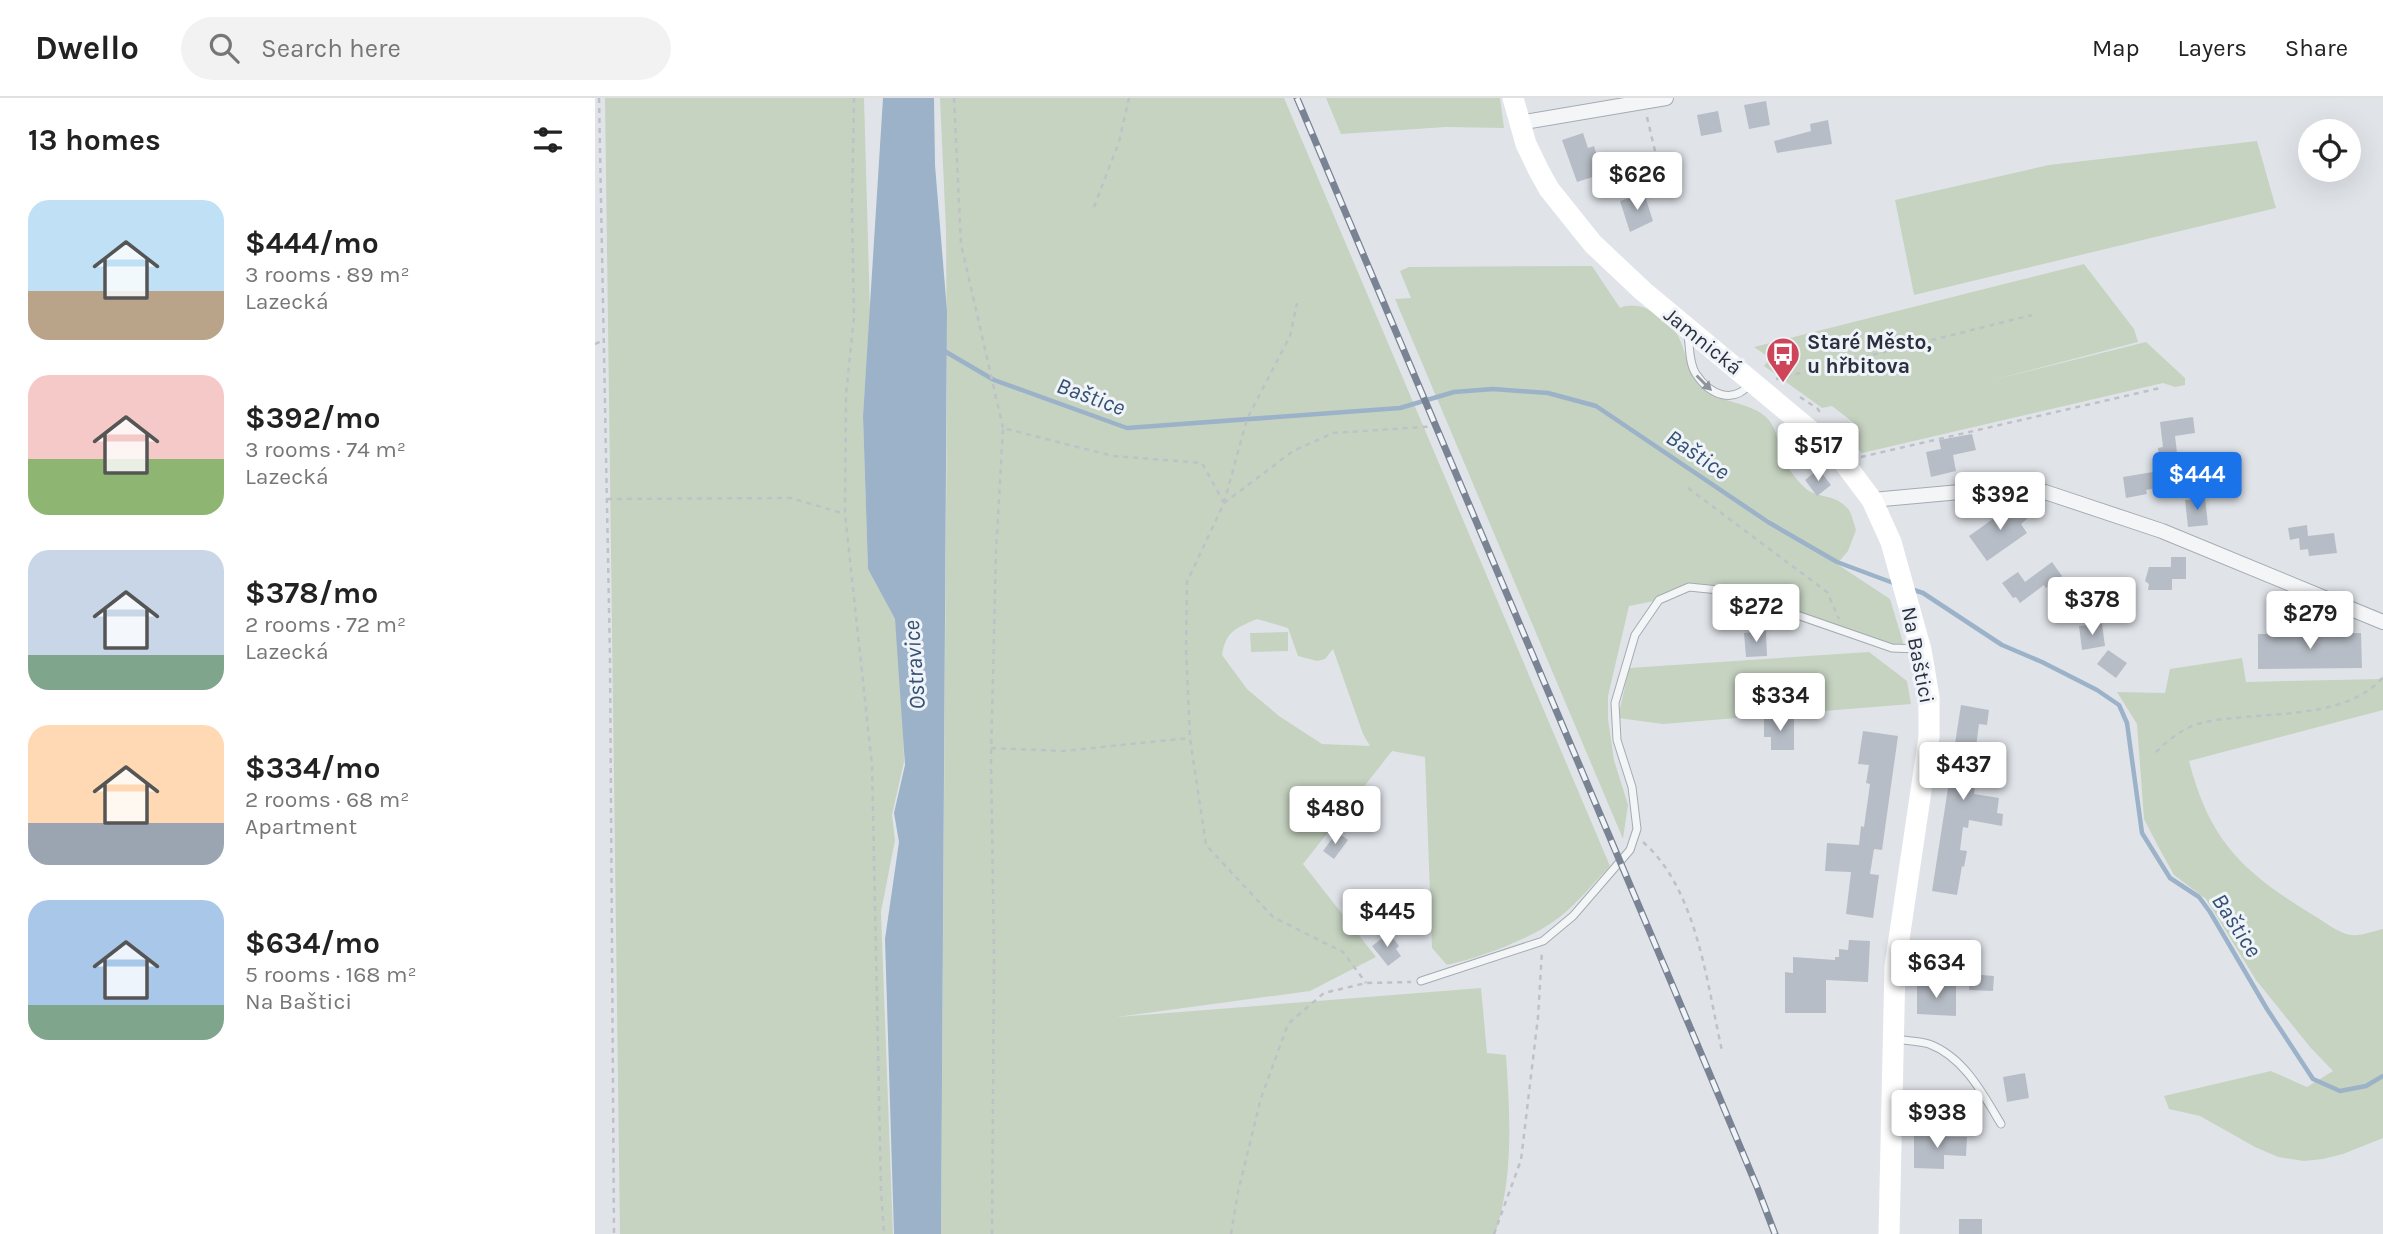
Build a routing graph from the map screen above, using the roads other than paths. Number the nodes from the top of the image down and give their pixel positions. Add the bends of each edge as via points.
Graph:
1 (1513, 98) edge
2 (1666, 98) edge
3 (1519, 123) junction
4 (1688, 328) junction
5 (1752, 381) junction
6 (1872, 500) junction
7 (1901, 578) joint
8 (2383, 622) edge
9 (1921, 650) junction
10 (1421, 981) road end
11 (1892, 1039) junction
12 (2001, 1124) dead end
13 (1889, 1234) edge

1 - 3 main road, Jamnická
2 - 3 street
3 - 4 main road, Jamnická via 1539,171 1569,216 1593,244
4 - 5 main road, Jamnická
4 -> 5 lane via 1695,373 1711,390 1733,396
5 - 6 main road, Jamnická via 1822,439
6 - 7 main road, Jamnická
6 - 8 street via 1959,492 2045,492 2162,531
7 - 9 main road, Na Baštici
9 - 10 lane via 1892,648 1728,591 1689,587 1659,600 1635,635 1615,703 1617,740 1632,787 1637,829 1630,850 1573,916 1543,941
9 - 11 main road, Na Baštici via 1929,696 1929,737 1897,945
11 - 12 lane via 1928,1044 1955,1058
11 - 13 main road, Na Baštici

